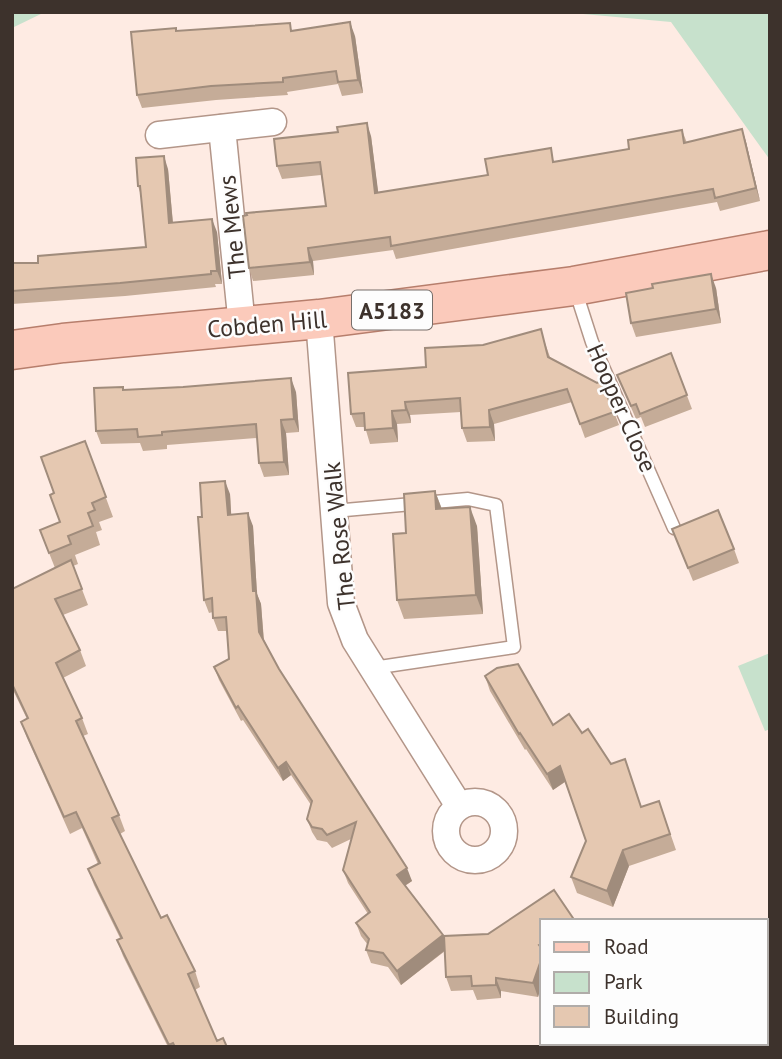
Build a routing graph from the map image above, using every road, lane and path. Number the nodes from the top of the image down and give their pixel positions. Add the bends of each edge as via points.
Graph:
1 (273, 122) dead end
2 (222, 128) junction
3 (159, 135) dead end
4 (770, 250) edge
5 (574, 286) junction
6 (319, 319) junction
7 (242, 326) junction
8 (12, 350) edge
9 (334, 510) junction
10 (674, 528) edge
11 (373, 668) junction
12 (459, 806) dead end

1 - 2 street
2 - 3 street
2 - 7 street, The Mews
4 - 5 main road, Cobden Hill / A5183
5 - 6 main road, Cobden Hill / A5183
5 - 10 lane, Hooper Close via 592,342
6 - 7 main road, Cobden Hill / A5183
6 - 9 street, The Rose Walk
7 - 8 main road, Cobden Hill / A5183
9 - 11 street, The Rose Walk via 341,603 355,640
9 - 11 lane via 468,499 496,505 514,647
11 - 12 street, The Rose Walk

